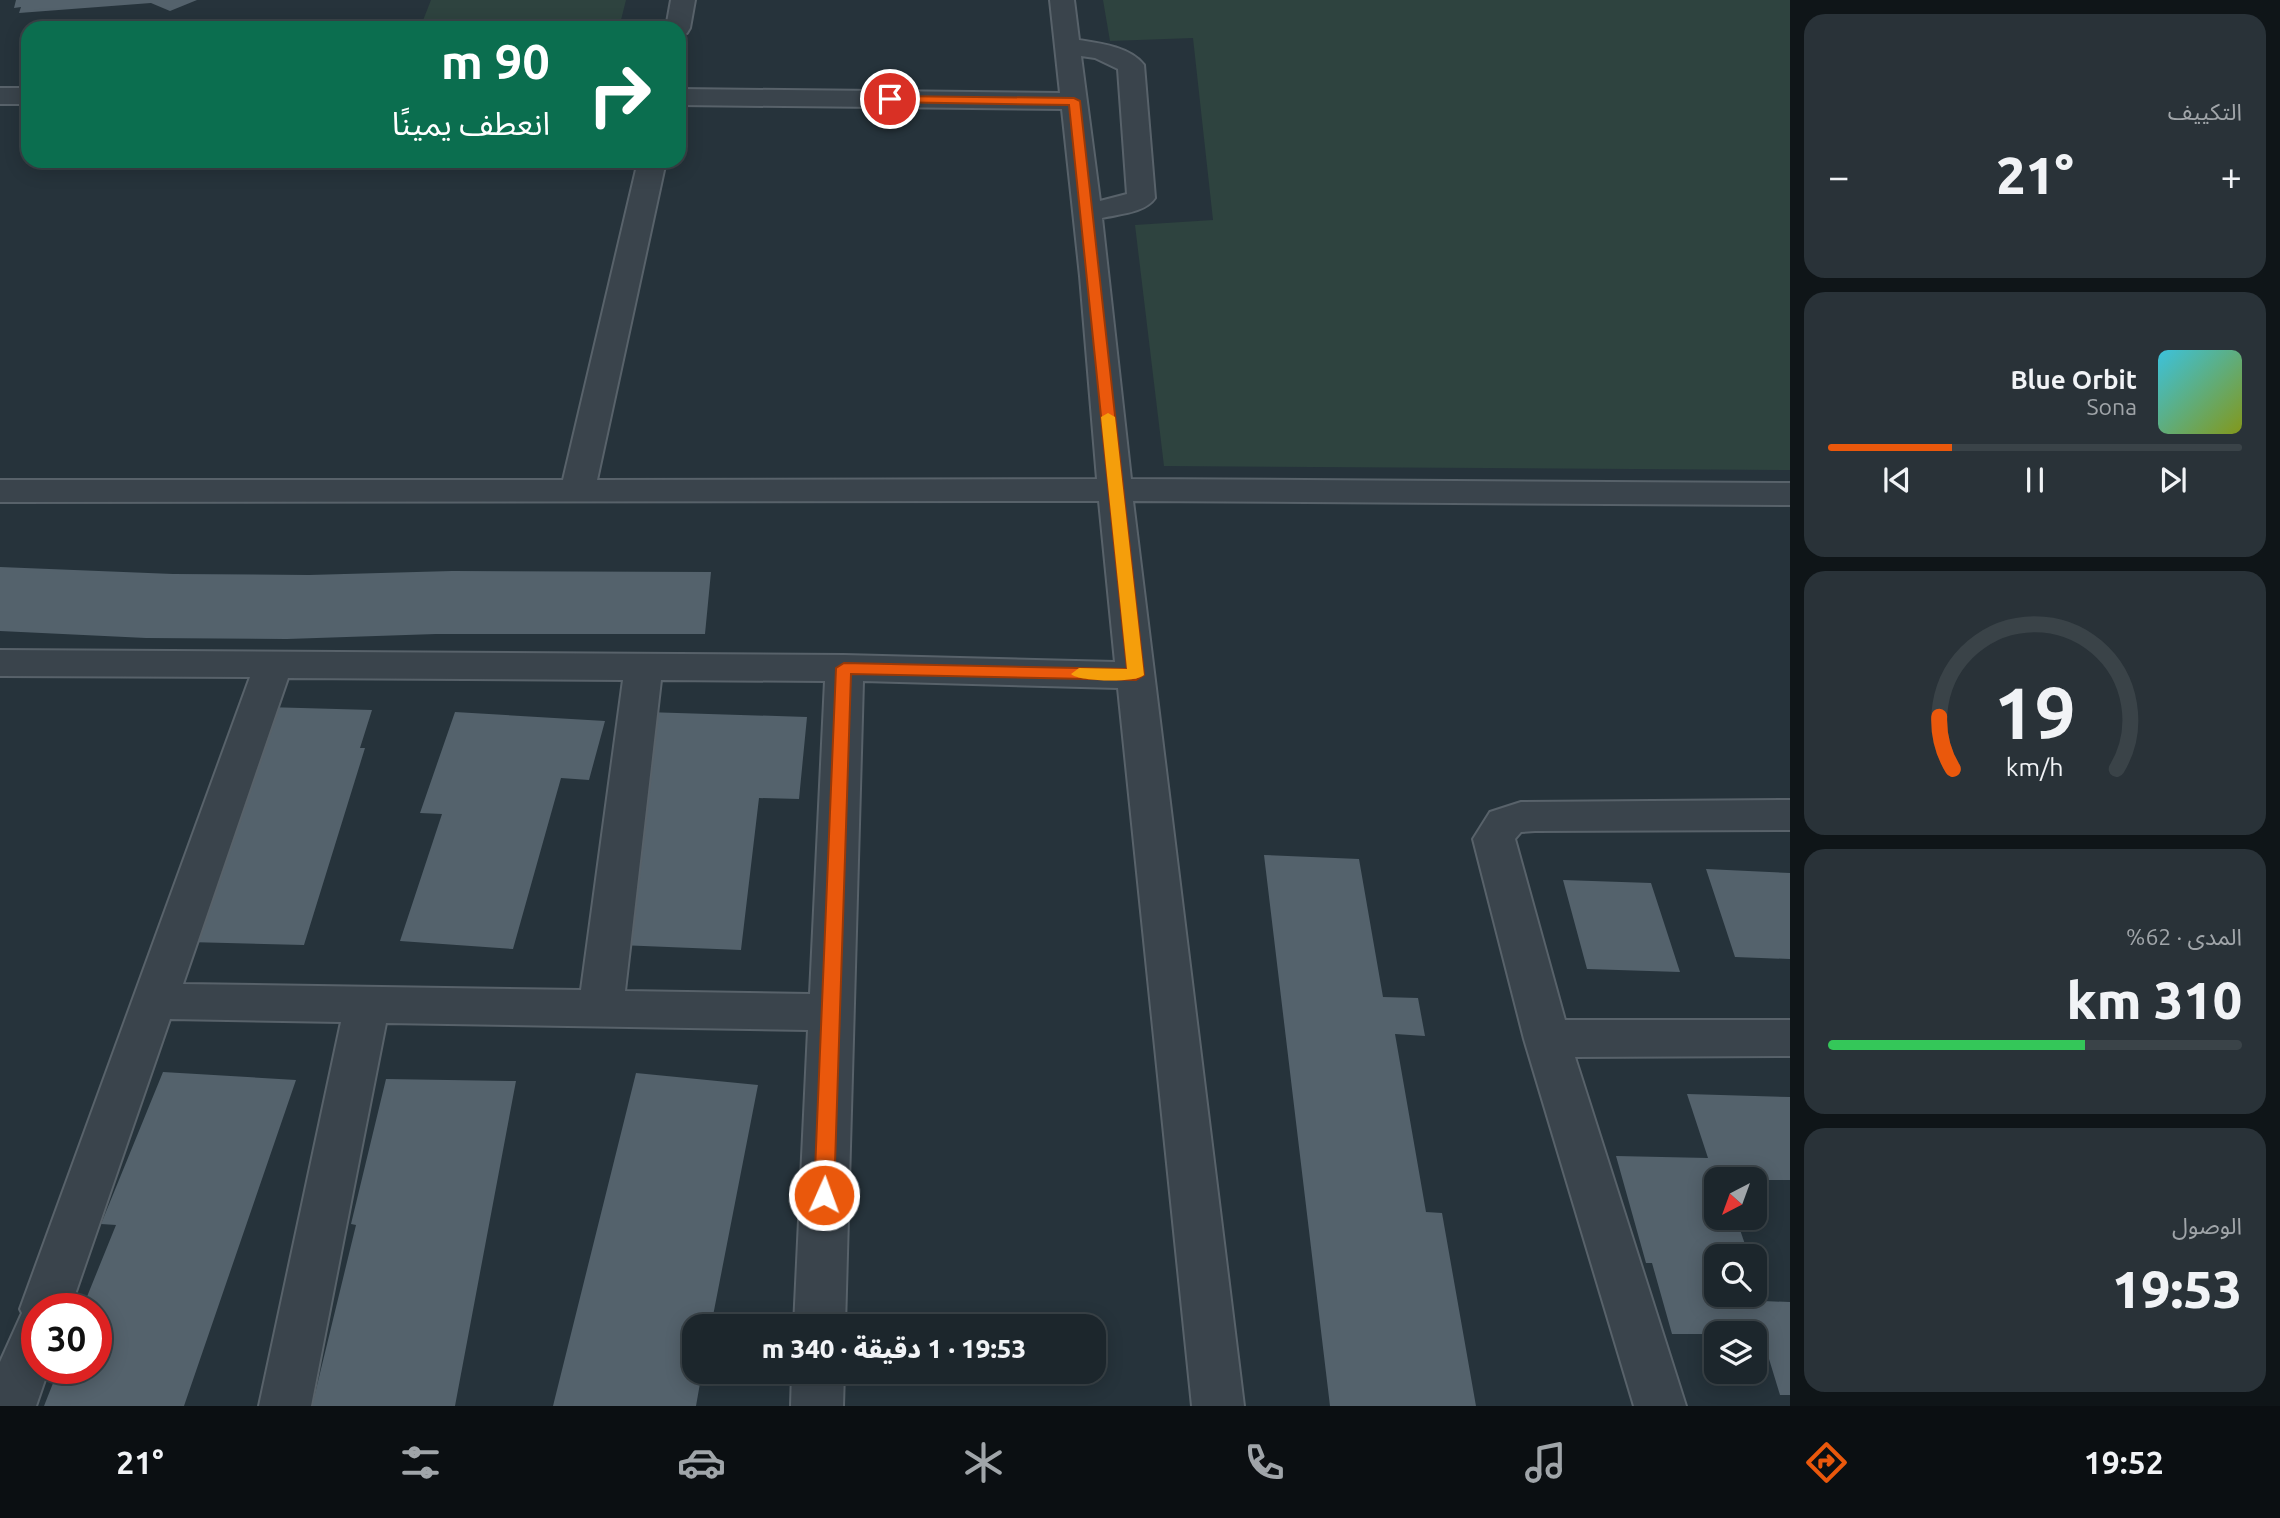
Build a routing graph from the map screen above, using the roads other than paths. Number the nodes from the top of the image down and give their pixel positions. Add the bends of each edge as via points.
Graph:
1 (683, 0) edge
2 (1062, 0) edge
3 (679, 21) edge
4 (1068, 46) junction
5 (0, 96) edge
6 (21, 96) edge
7 (686, 97) edge
8 (1074, 101) junction
9 (650, 168) edge
10 (1087, 212) junction
11 (0, 491) edge
12 (577, 491) junction
13 (1115, 492) junction
14 (1790, 494) edge
15 (0, 663) edge
16 (274, 664) junction
17 (644, 667) junction
18 (844, 668) junction
19 (1136, 675) junction
20 (1790, 815) edge
21 (155, 1001) junction
22 (367, 1005) junction
23 (601, 1008) junction
24 (831, 1012) junction
25 (1790, 1038) edge
26 (1547, 1039) junction
27 (51, 1293) edge
28 (820, 1314) edge
29 (21, 1375) edge
30 (818, 1384) edge
31 (10, 1406) edge
32 (285, 1406) edge
33 (817, 1406) edge
34 (1218, 1406) edge
35 (1660, 1406) edge

1 - 3 street
2 - 4 street
4 - 8 street
4 - 10 street via 1101,51 1130,65 1141,198
5 - 6 street
7 - 8 street
8 - 10 street
9 - 12 street
10 - 13 street
11 - 12 street
12 - 13 street
13 - 14 street via 1335,489
13 - 19 street
15 - 16 street
16 - 17 street
16 - 21 street
17 - 18 street
17 - 23 street
18 - 19 street
18 - 24 street
19 - 34 street
20 - 26 street via 1535,816 1510,819 1498,826 1493,839 1497,858
21 - 22 street
21 - 27 street
22 - 23 street
22 - 32 street
23 - 24 street
24 - 28 street
25 - 26 street
26 - 35 street
29 - 31 street
30 - 33 street

